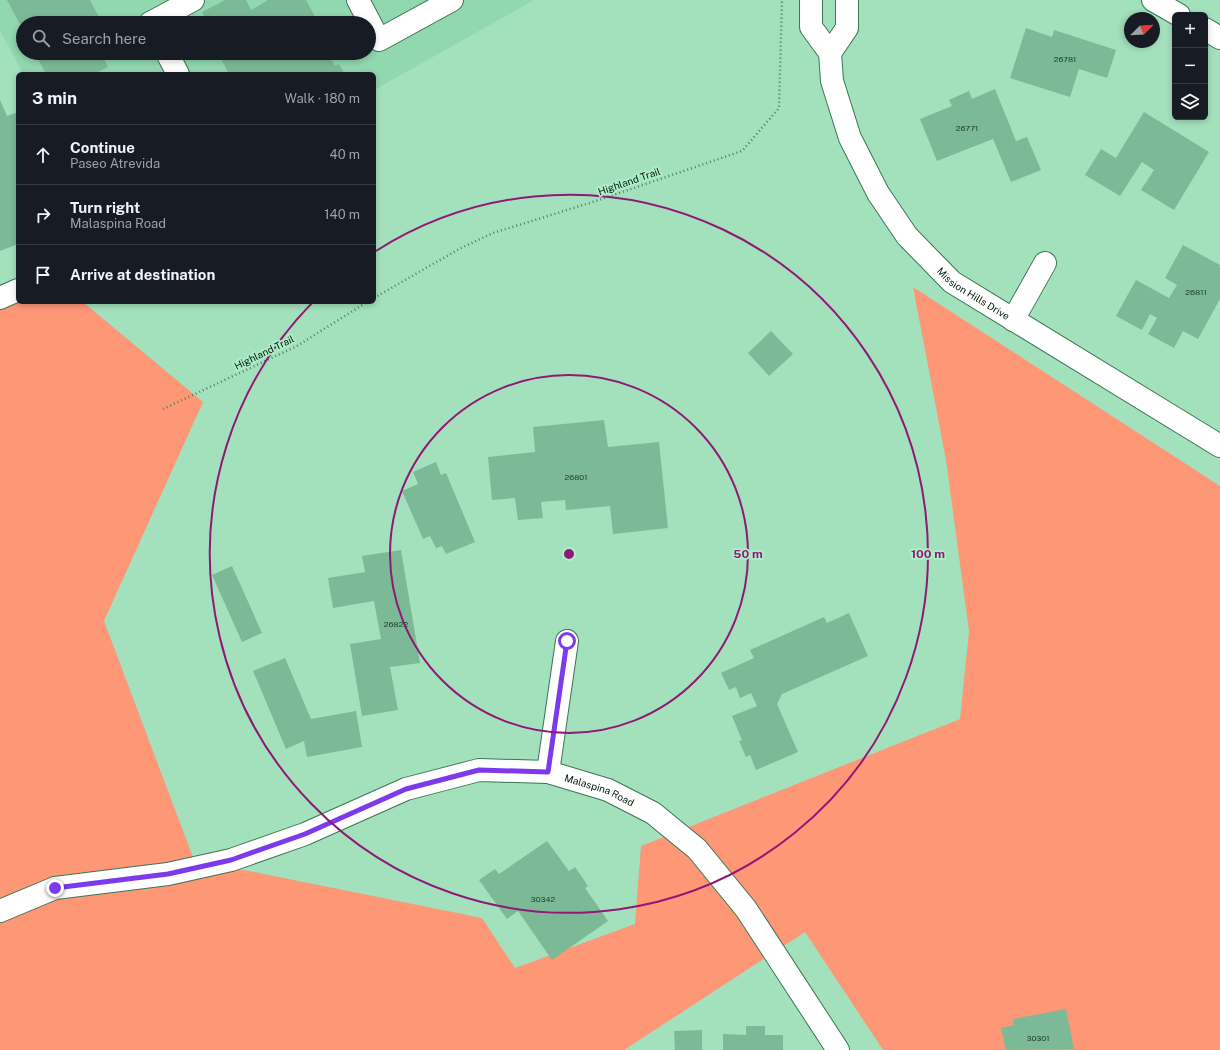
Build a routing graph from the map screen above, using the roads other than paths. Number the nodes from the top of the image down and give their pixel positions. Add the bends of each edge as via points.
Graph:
1 (193, 0) edge
2 (358, 0) edge
3 (452, 0) edge
4 (811, 0) edge
5 (847, 0) edge
6 (1153, 0) edge
7 (1175, 12) edge
8 (163, 16) edge
9 (367, 16) edge
10 (1208, 31) edge
11 (376, 33) edge
12 (1220, 38) edge
13 (830, 54) junction
14 (171, 60) edge
15 (177, 72) edge
16 (1045, 263) dead end
17 (16, 291) edge
18 (0, 298) edge
19 (1013, 320) junction
20 (1220, 446) edge
21 (567, 641) dead end
22 (548, 772) junction
23 (0, 911) edge
24 (838, 1050) edge

1 - 8 street
2 - 9 street
3 - 11 street via 380,40
4 - 13 street via 811,27
5 - 13 street via 847,28
6 - 7 street
10 - 12 street
13 - 19 street, Mission Hills Drive via 832,81 850,138 878,193 907,236 952,282
14 - 15 street
16 - 19 street
17 - 18 street
19 - 20 street, Mission Hills Drive
21 - 22 street
22 - 23 street, Malaspina Road via 479,770 406,789 305,834 231,860 168,874 55,888
22 - 24 street, Malaspina Road via 608,790 653,813 697,849 746,909

